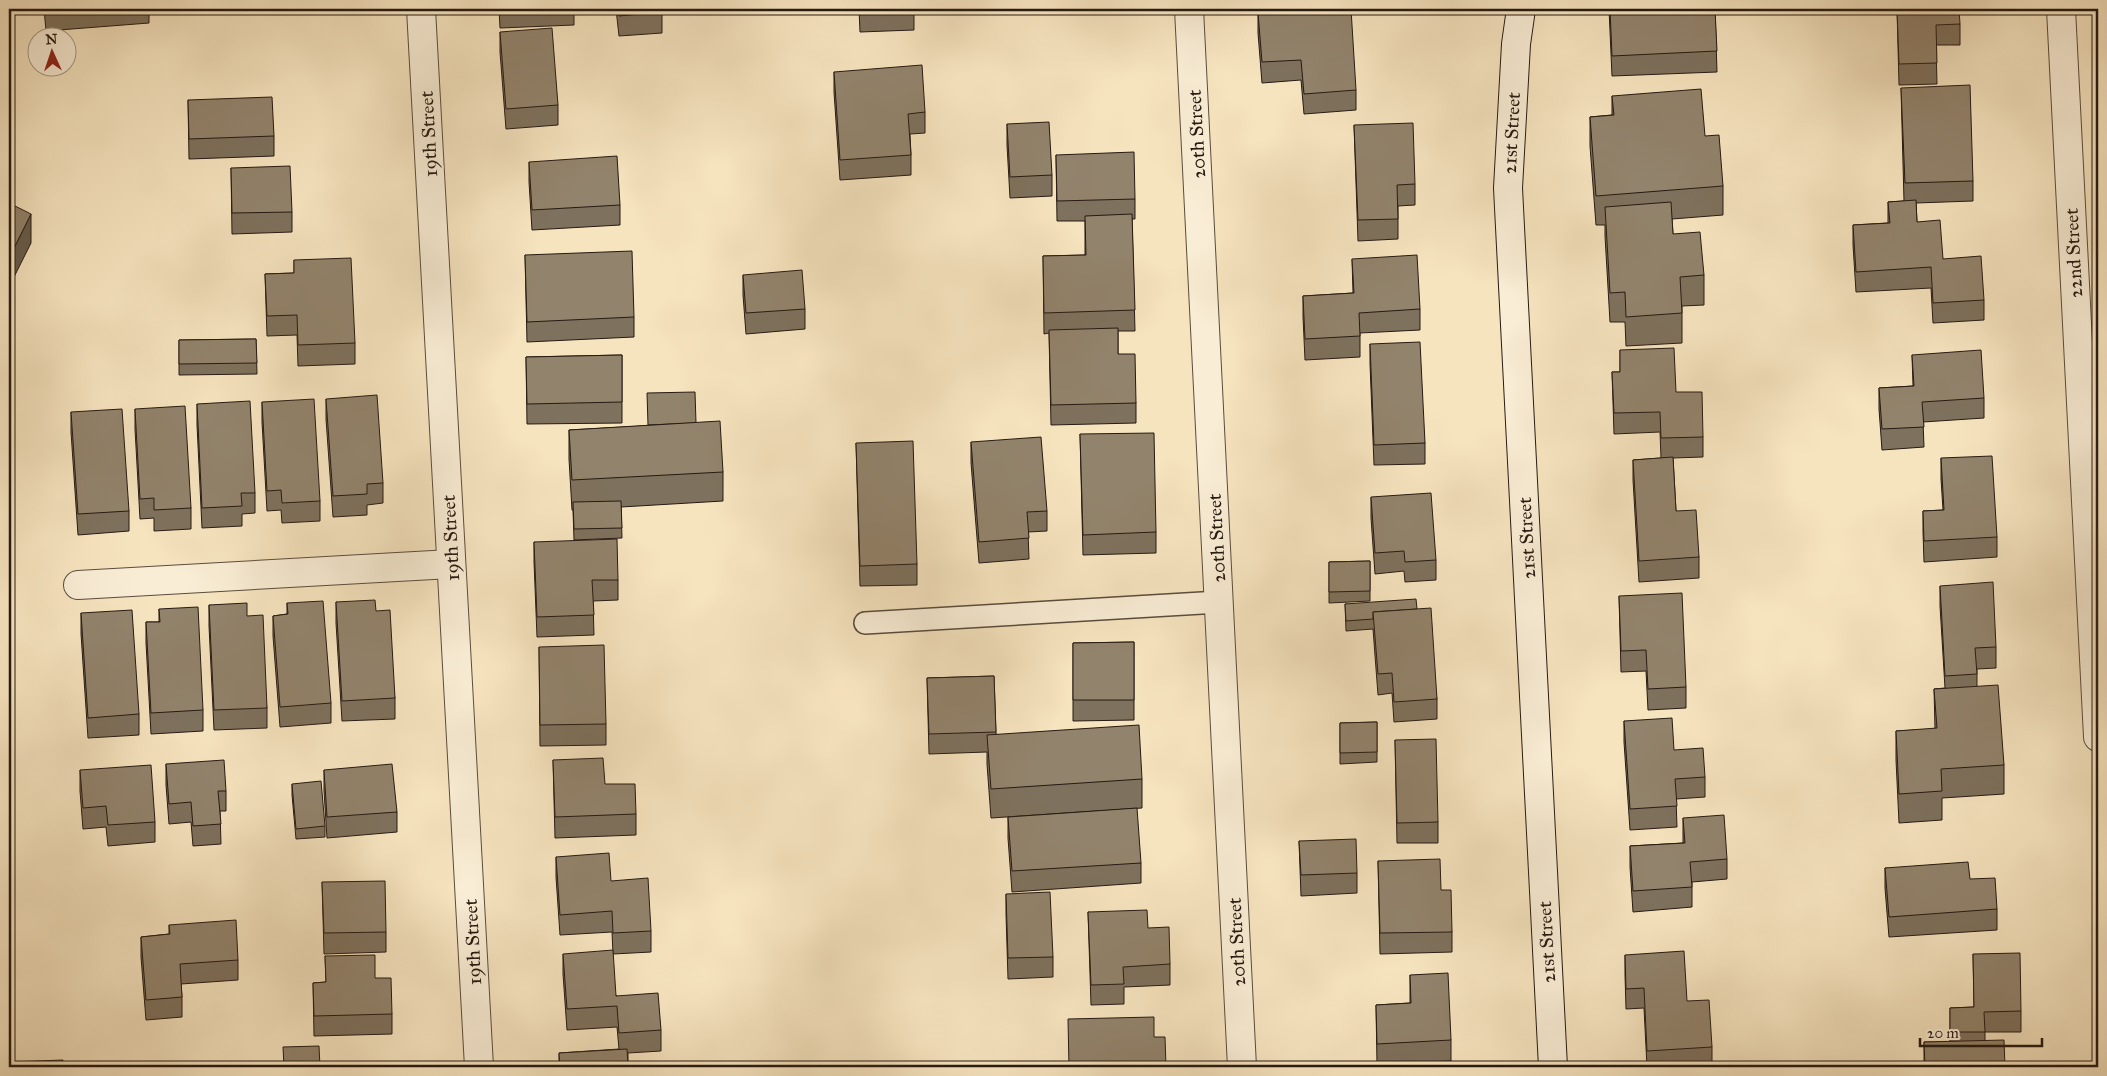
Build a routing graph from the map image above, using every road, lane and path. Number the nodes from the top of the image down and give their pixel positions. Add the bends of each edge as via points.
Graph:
1 (421, 9) edge
2 (1189, 9) edge
3 (1521, 9) edge
4 (2060, 9) edge
5 (451, 564) junction
6 (78, 585) dead end
7 (1219, 602) junction
8 (865, 623) dead end
9 (2098, 737) edge
10 (478, 1067) edge
11 (1242, 1067) edge
12 (1553, 1067) edge

1 - 5 street, 19th Street
2 - 7 street, 20th Street
3 - 12 street, 21st Street via 1508,188
4 - 9 street, 22nd Street
5 - 6 street
5 - 10 street, 19th Street
7 - 8 lane
7 - 11 street, 20th Street

